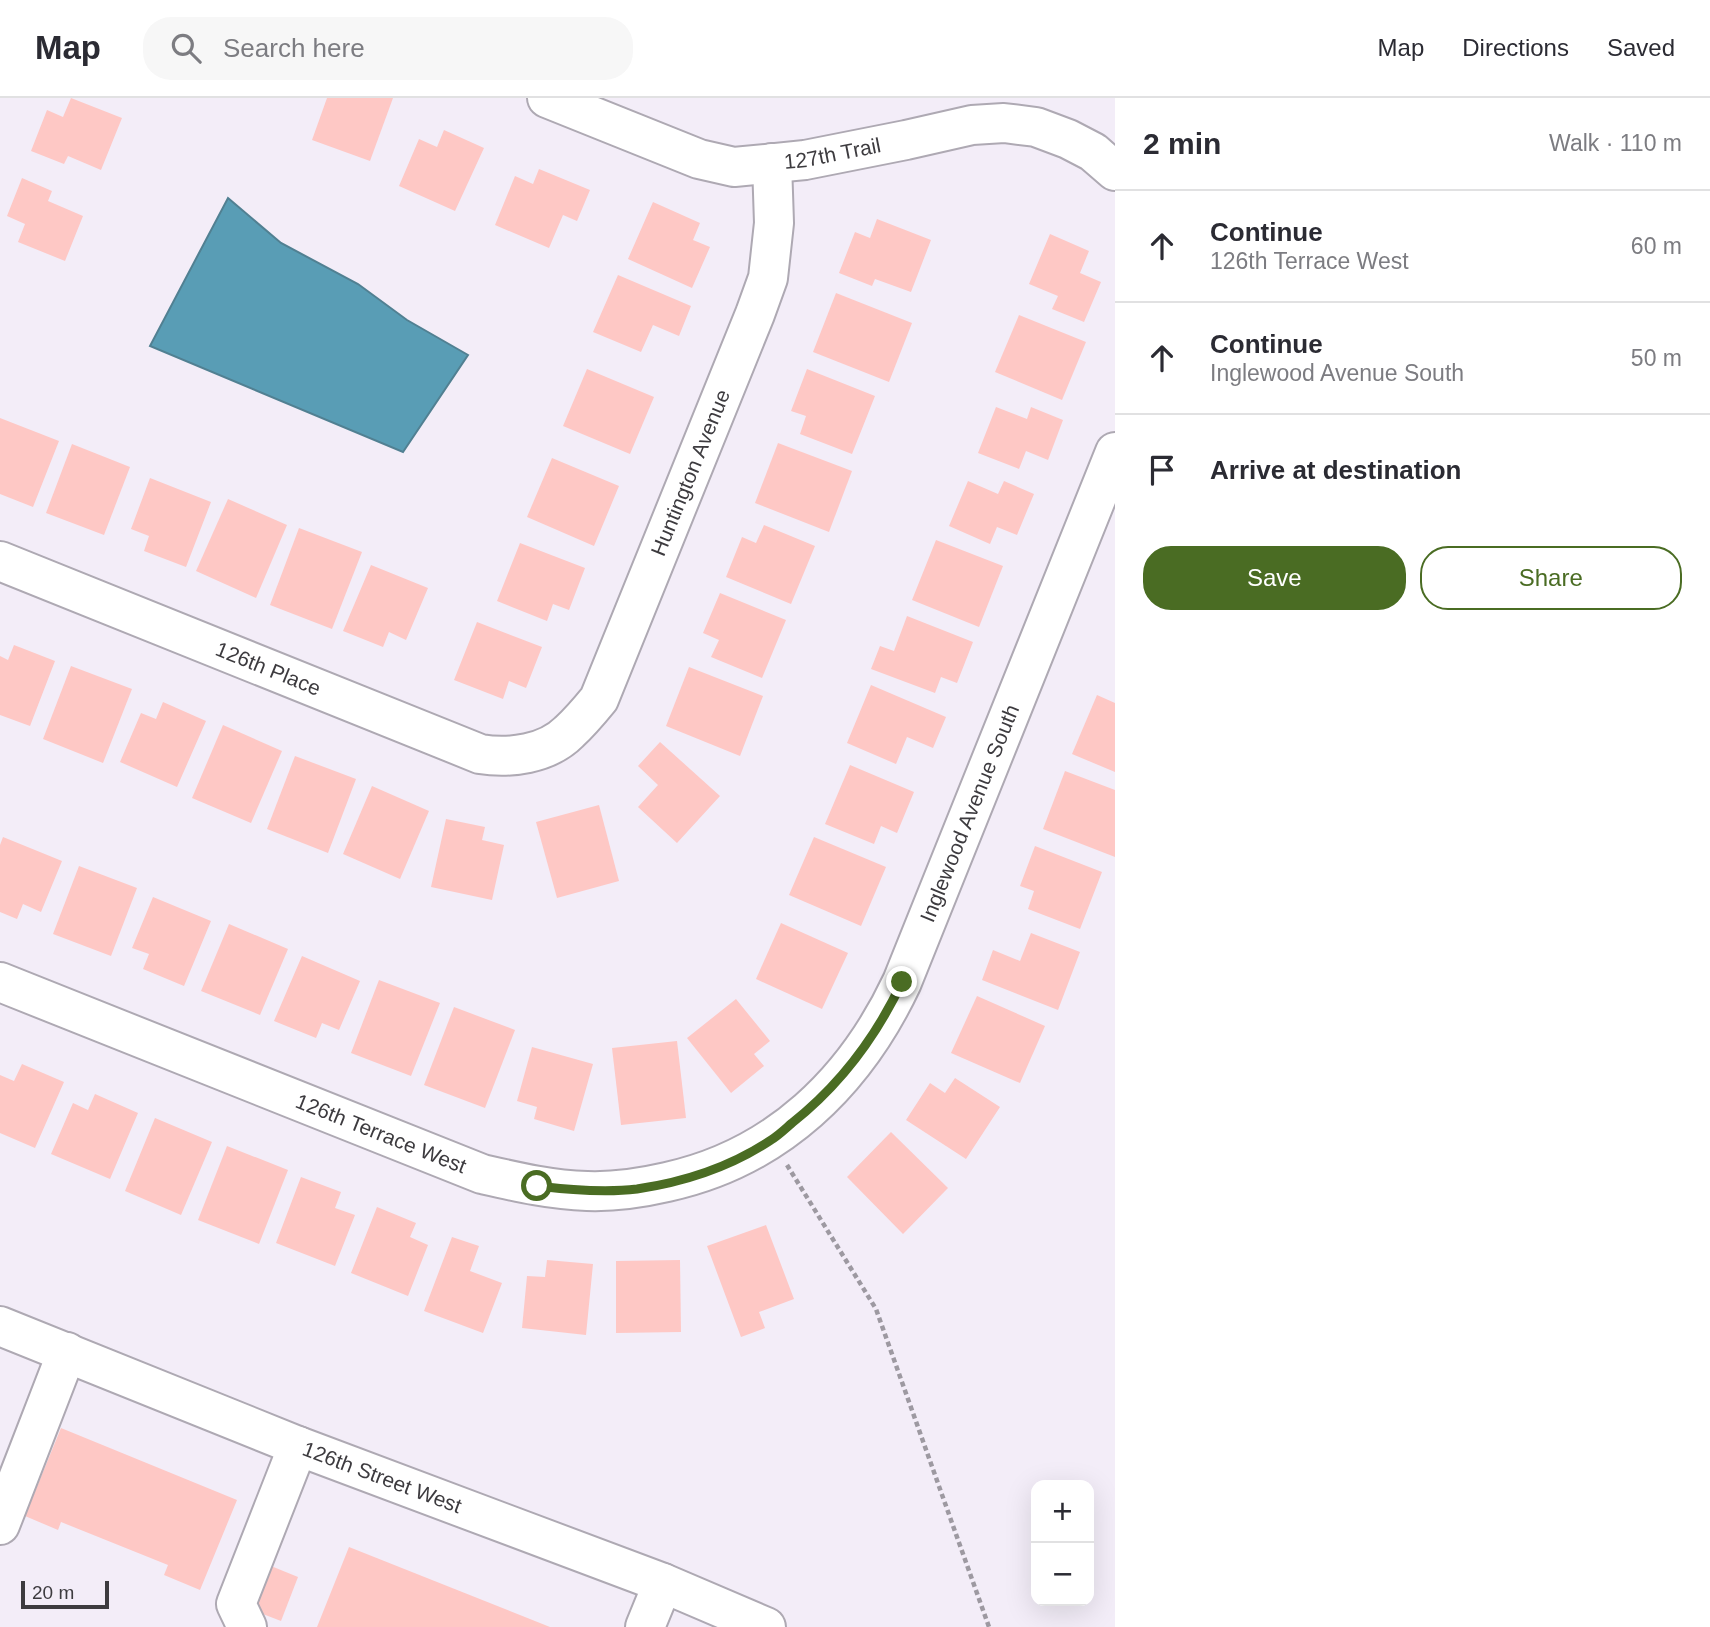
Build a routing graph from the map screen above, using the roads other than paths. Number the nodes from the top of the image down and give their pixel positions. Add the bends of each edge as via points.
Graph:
1 (547, 98) edge
2 (772, 163) junction
3 (1115, 171) edge
4 (1115, 452) edge
5 (0, 561) edge
6 (540, 750) joint
7 (0, 982) edge
8 (771, 1140) joint
9 (0, 1325) edge
10 (67, 1352) junction
11 (298, 1446) junction
12 (0, 1525) edge
13 (663, 1583) junction
14 (247, 1627) edge
15 (645, 1627) edge
16 (766, 1627) edge

1 - 2 street, 127th Trail via 699,159 734,167
2 - 3 street, 127th Trail via 1004,123 1036,127 1068,139
2 - 6 street, Huntington Avenue via 774,223 768,278 755,314 600,699 568,734
4 - 8 street, Inglewood Avenue South via 888,1011 865,1047 814,1106
5 - 6 street, 126th Place via 480,754 496,757
7 - 8 street, 126th Terrace West via 482,1174 537,1186 637,1189 725,1165
9 - 10 street, 126th Street West
10 - 11 street, 126th Street West
10 - 12 street
11 - 13 street, 126th Street West
11 - 14 street via 236,1604
13 - 15 street
13 - 16 street, 126th Street West

